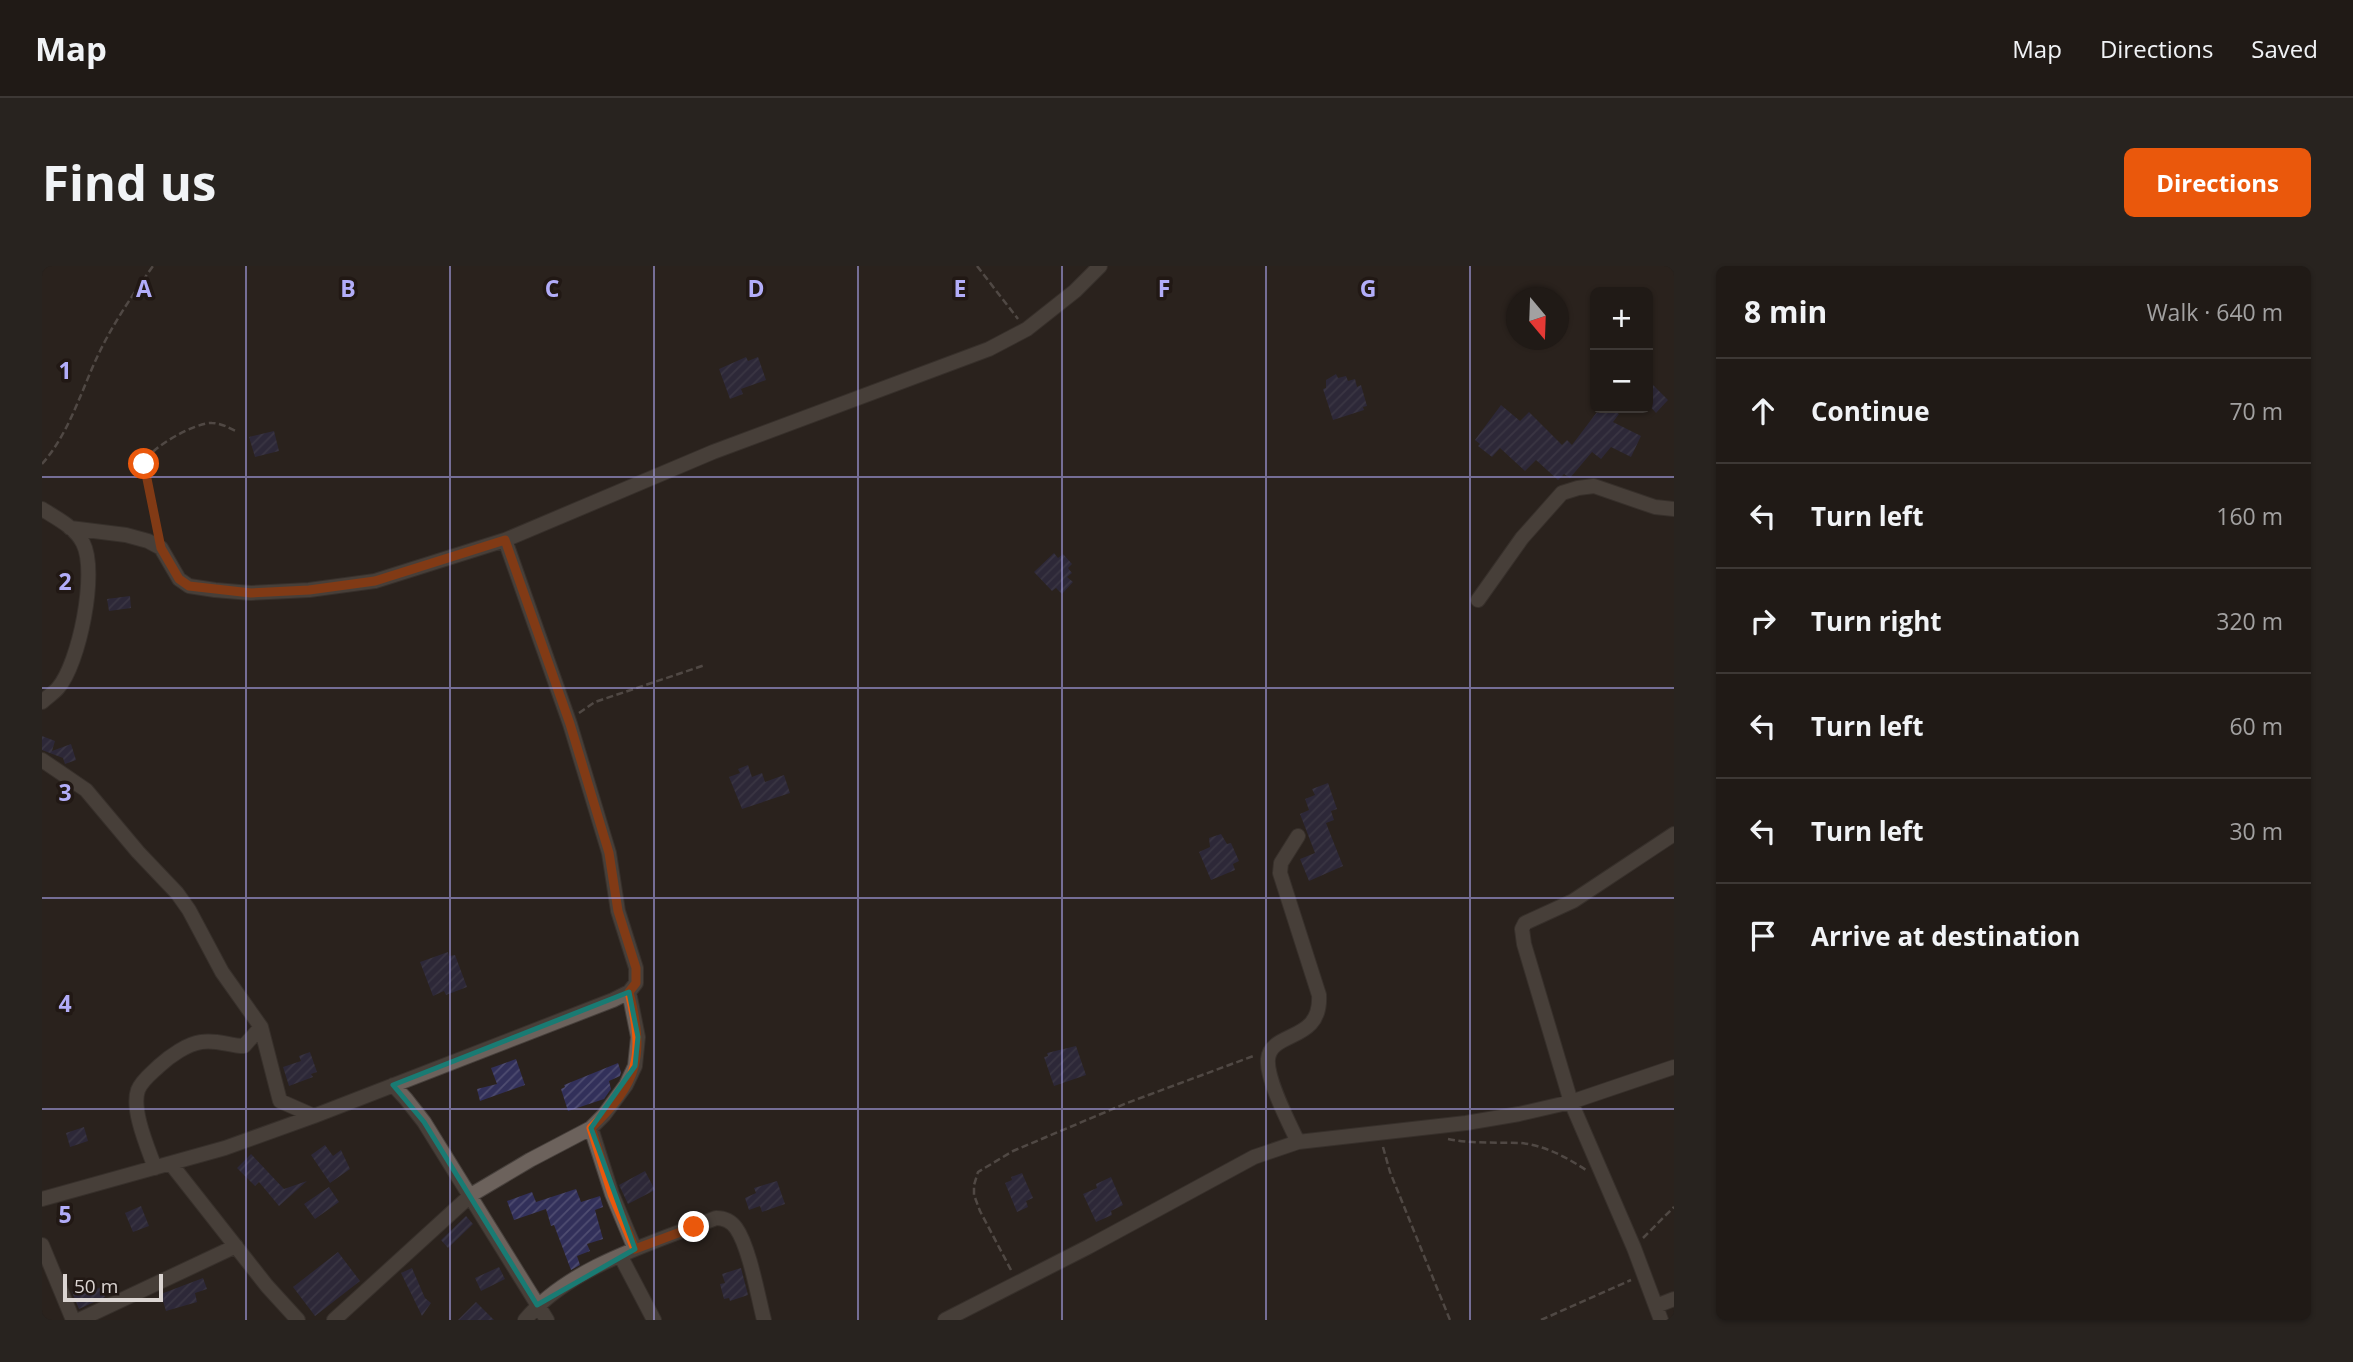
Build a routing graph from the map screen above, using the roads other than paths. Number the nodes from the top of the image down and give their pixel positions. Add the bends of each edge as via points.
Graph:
1 (1100, 266) edge
2 (42, 509) edge
3 (1674, 509) edge
4 (70, 528) junction
5 (505, 540) junction
6 (1478, 600) dead end
7 (42, 702) edge
8 (42, 760) edge
9 (1674, 834) edge
10 (1298, 836) dead end
11 (629, 992) junction
12 (261, 1027) junction
13 (1674, 1067) edge
14 (393, 1085) junction
15 (1571, 1102) junction
16 (314, 1116) junction
17 (591, 1128) junction
18 (1298, 1142) junction
19 (171, 1164) junction
20 (155, 1168) junction
21 (471, 1195) junction
22 (42, 1199) edge
23 (42, 1245) edge
24 (236, 1246) junction
25 (635, 1249) junction
26 (621, 1257) junction
27 (1674, 1299) edge
28 (537, 1305) junction
29 (1656, 1306) junction
30 (76, 1320) edge
31 (298, 1320) edge
32 (334, 1320) edge
33 (525, 1320) edge
34 (547, 1320) edge
35 (654, 1320) edge
36 (764, 1320) edge
37 (945, 1320) edge
38 (1661, 1320) edge

1 - 5 street via 1027,329 989,349 713,452
2 - 4 street
3 - 6 street via 1654,508 1594,486 1562,494 1522,538
4 - 5 street via 148,541 161,548 179,579 189,586 251,593 375,581
4 - 7 street via 83,541 87,554 87,603 67,674
5 - 11 street via 570,724 609,853 618,911 636,968 636,983
8 - 12 street via 86,790 177,893 222,972
9 - 15 street via 1600,885 1525,923 1522,929
10 - 18 street via 1280,873 1320,1010 1308,1027 1273,1048 1268,1057 1279,1100
11 - 14 street
11 - 17 street via 638,1037 635,1066 626,1085
12 - 16 street via 279,1101
12 - 20 street via 244,1046 217,1041 185,1048 142,1082 137,1110
13 - 15 street
14 - 16 street
14 - 21 street via 424,1122
15 - 18 street via 1466,1122
15 - 29 street
16 - 19 street
17 - 21 street
17 - 25 street
18 - 37 street via 1254,1157
19 - 20 street
19 - 24 street
20 - 22 street
21 - 28 street
21 - 32 street
23 - 30 street
24 - 30 street
24 - 31 street
25 - 26 street
25 - 36 street via 716,1218 730,1222 746,1251
26 - 28 street via 577,1278
26 - 35 street
27 - 29 street
28 - 33 street
28 - 34 street
29 - 38 street

